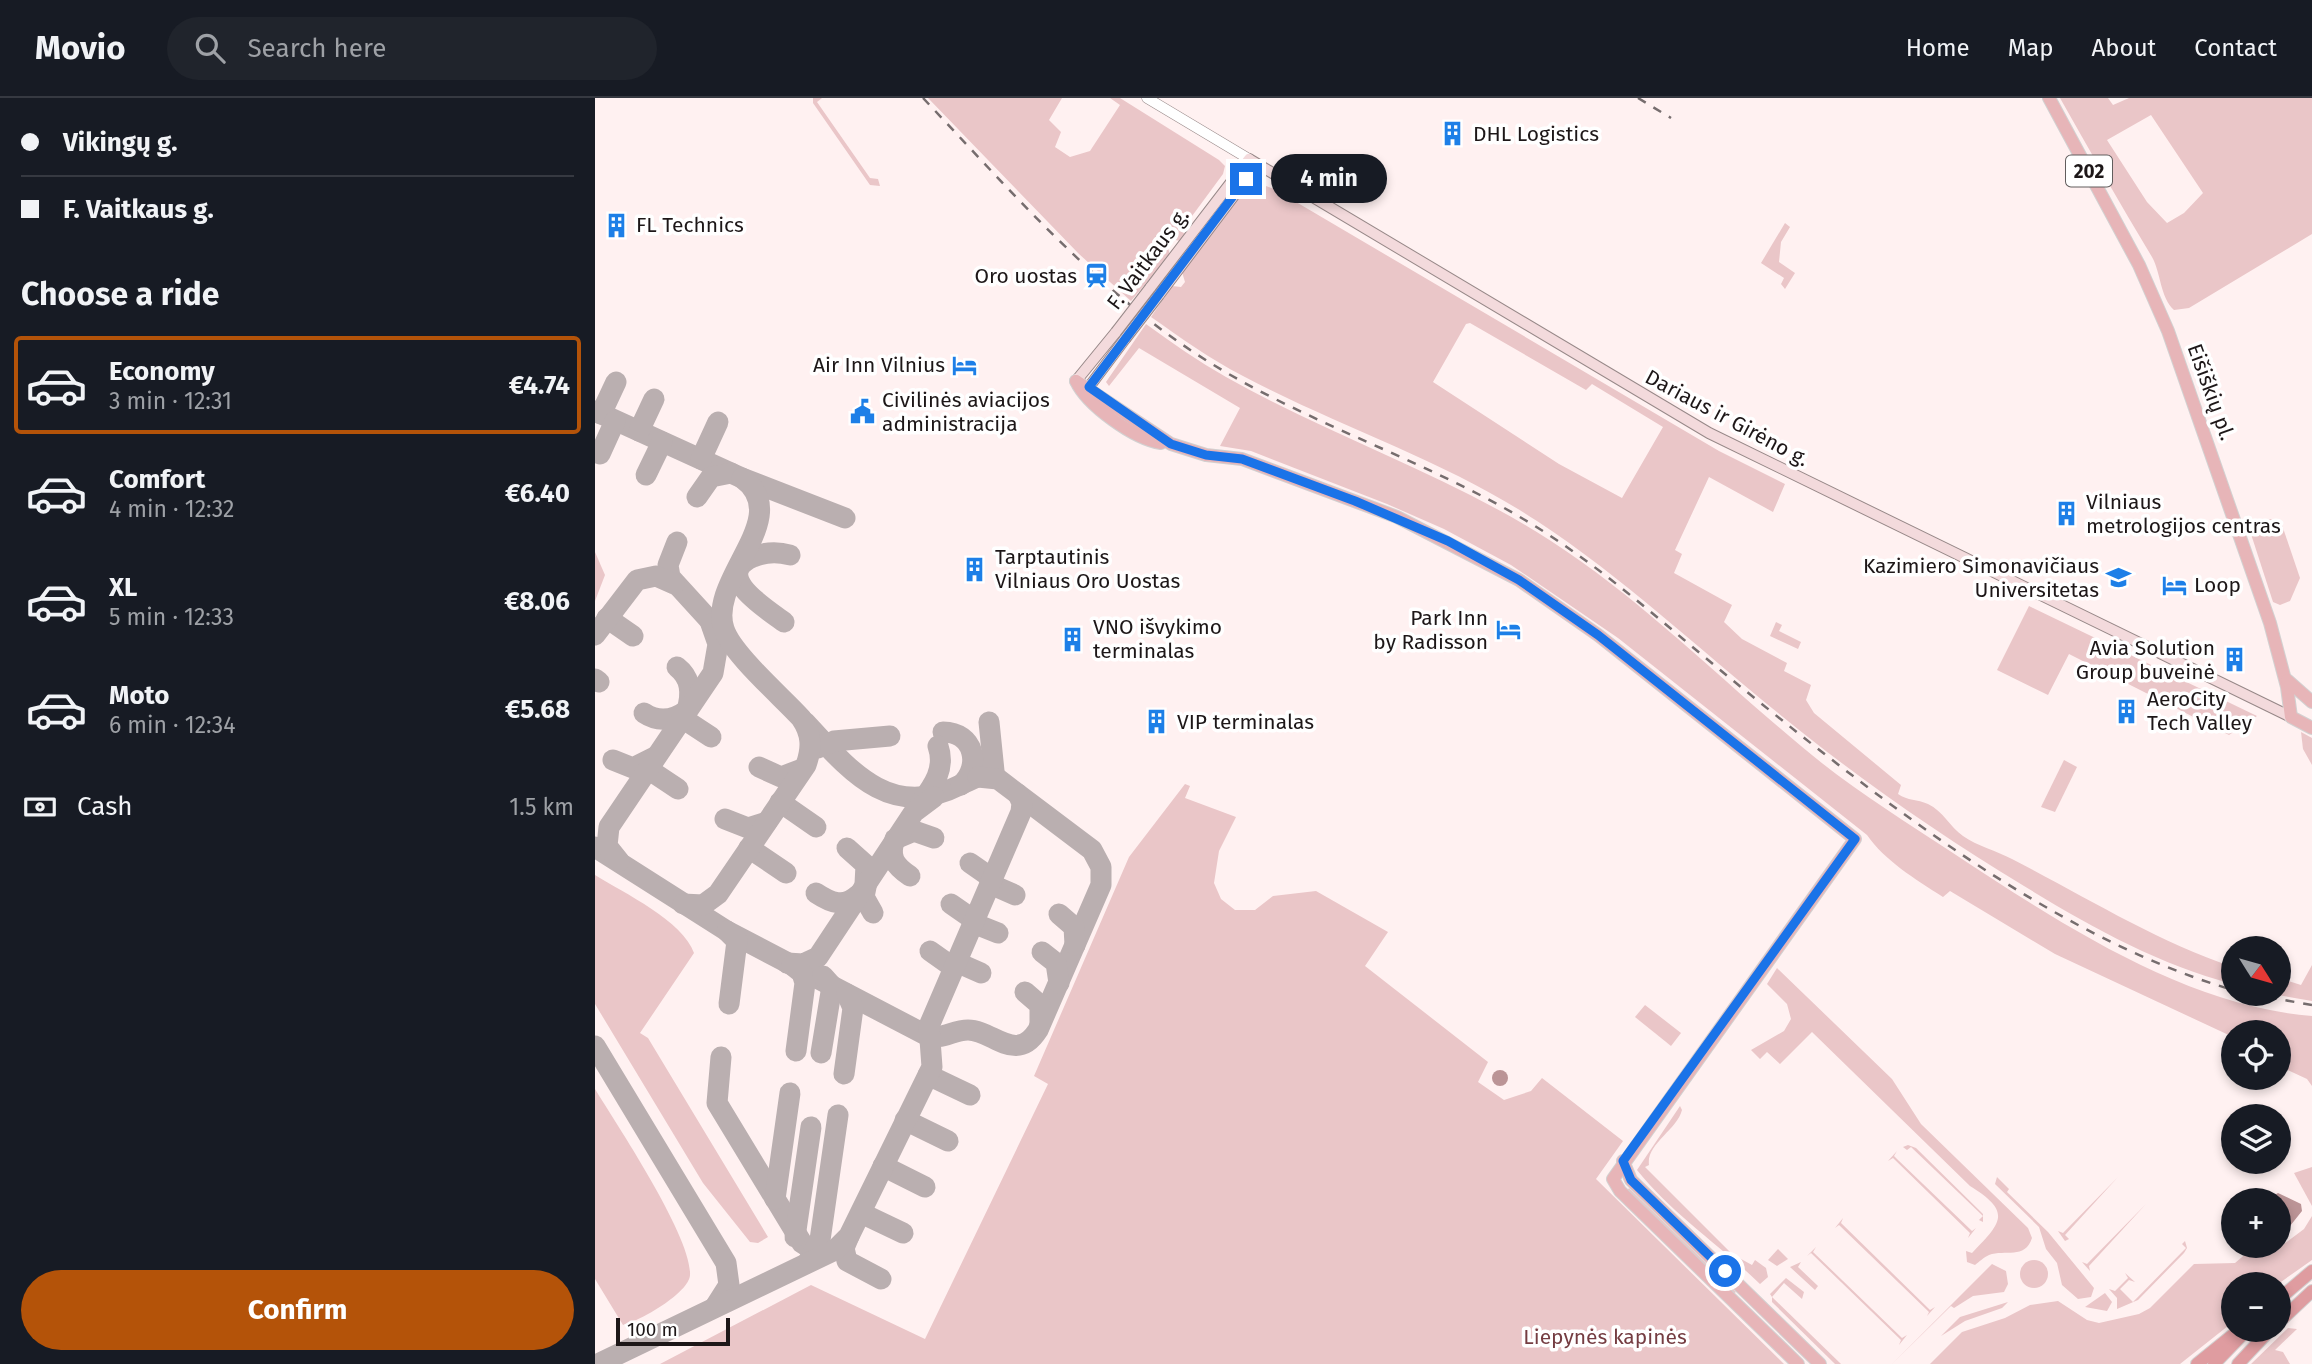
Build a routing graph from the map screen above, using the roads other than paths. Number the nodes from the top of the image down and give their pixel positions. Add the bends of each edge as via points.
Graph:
1 (1147, 98) edge
2 (2049, 98) edge
3 (1253, 162) junction
4 (1121, 336) junction
5 (1076, 382) junction
6 (1089, 387) junction
7 (1171, 444) junction
8 (2285, 677) junction
9 (2312, 702) edge
10 (2291, 717) junction
11 (2312, 728) edge
12 (1623, 1161) junction
13 (1631, 1180) junction
14 (1615, 1186) junction
15 (2312, 1271) edge
16 (2291, 1289) edge
17 (2312, 1291) edge
18 (2291, 1311) edge
19 (2224, 1342) edge
20 (2235, 1342) edge
21 (2259, 1342) edge
22 (1798, 1364) edge
23 (1820, 1364) edge
24 (2197, 1364) edge
25 (2214, 1364) edge
26 (2238, 1364) edge

1 - 3 street, Dariaus ir Girėno g.
2 - 8 main road, Eišiškių pl. / 202 via 2139,265 2168,331 2217,464
3 - 4 main road, F. Vaitkaus g., bridge
3 - 10 main road, Dariaus ir Girėno g. via 1709,433
4 - 5 main road, F. Vaitkaus g.
4 - 6 main road, F. Vaitkaus g.
5 - 6 main road
5 - 7 main road via 1082,395 1134,433
6 - 7 main road
7 - 12 main road via 1206,455 1242,459 1419,527 1508,573 1567,611 1855,839
8 - 9 main road
8 - 10 main road, Eišiškių pl. / 202
10 - 11 main road, Dariaus ir Girėno g.
12 - 13 main road
12 - 14 main road via 1613,1178
13 - 14 main road via 1621,1180
13 - 23 main road
14 - 22 main road
15 - 16 highway
17 - 18 highway
19 - 24 highway
20 - 25 highway
21 - 26 highway

